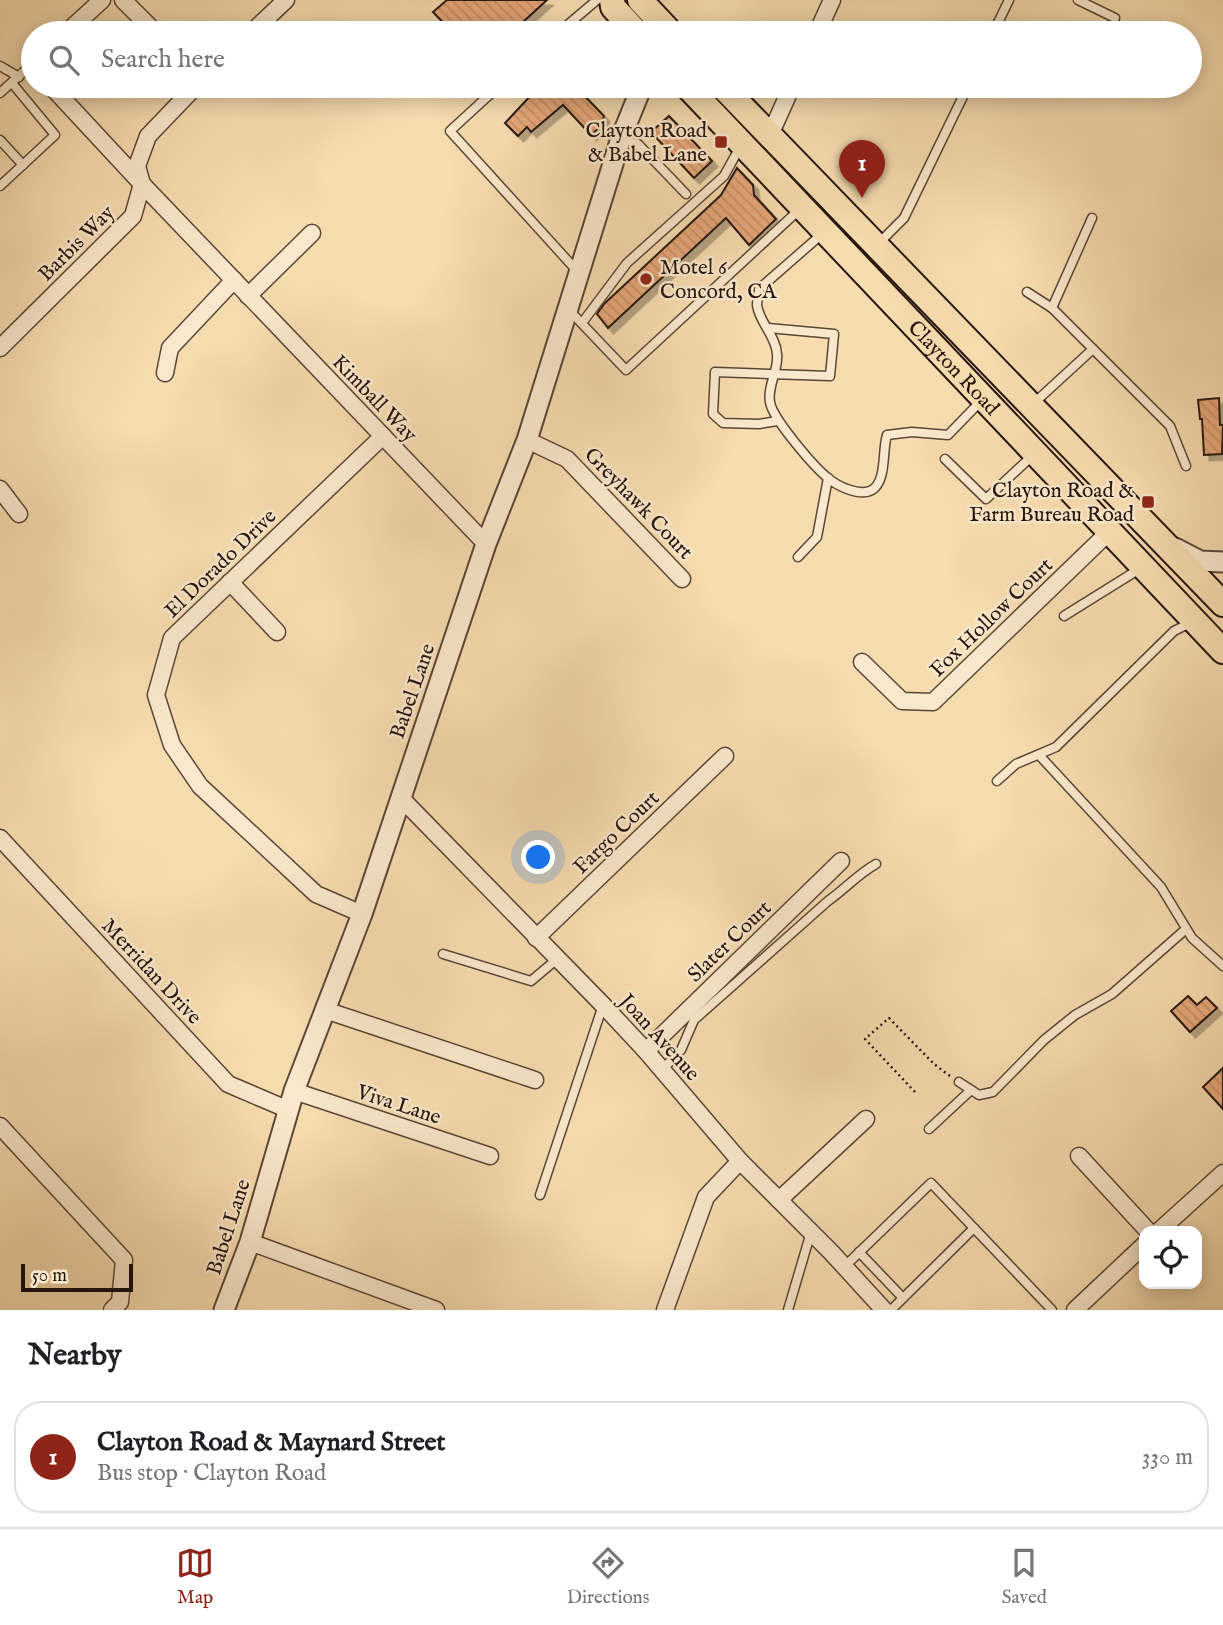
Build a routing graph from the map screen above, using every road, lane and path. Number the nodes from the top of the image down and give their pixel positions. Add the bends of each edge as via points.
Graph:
1 (102, 0) edge
2 (123, 0) edge
3 (286, 0) edge
4 (597, 0) edge
5 (612, 0) edge
6 (640, 0) edge
7 (832, 0) edge
8 (1010, 0) edge
9 (1079, 0) edge
10 (1115, 18) dead end
11 (79, 21) edge
12 (144, 21) edge
13 (264, 21) edge
14 (572, 21) edge
15 (624, 21) edge
16 (660, 21) edge
17 (822, 21) edge
18 (999, 21) edge
19 (0, 66) edge
20 (21, 67) edge
21 (21, 75) edge
22 (12, 83) junction
23 (0, 93) edge
24 (21, 94) edge
25 (24, 98) edge
26 (62, 98) edge
27 (184, 98) edge
28 (486, 98) edge
29 (637, 98) edge
30 (698, 98) edge
31 (734, 98) edge
32 (786, 98) edge
33 (962, 98) edge
34 (769, 135) junction
35 (621, 138) junction
36 (0, 140) edge
37 (742, 144) junction
38 (23, 165) junction
39 (142, 184) junction
40 (0, 186) edge
41 (686, 194) dead end
42 (802, 207) junction
43 (1092, 218) dead end
44 (825, 231) junction
45 (312, 233) dead end
46 (876, 246) junction
47 (578, 272) junction
48 (234, 281) junction
49 (1027, 292) dead end
50 (248, 296) junction
51 (567, 308) junction
52 (1052, 308) junction
53 (582, 323) junction
54 (768, 328) junction
55 (0, 348) edge
56 (1093, 349) junction
57 (165, 373) dead end
58 (774, 375) junction
59 (984, 398) junction
60 (1031, 405) junction
61 (777, 421) junction
62 (383, 436) junction
63 (527, 440) junction
64 (1035, 453) junction
65 (945, 459) dead end
66 (1186, 466) dead end
67 (828, 478) junction
68 (0, 489) edge
69 (19, 514) dead end
70 (1110, 531) junction
71 (1164, 543) junction
72 (486, 544) junction
73 (798, 557) dead end
74 (1223, 562) edge
75 (1143, 566) junction
76 (682, 579) dead end
77 (230, 582) junction
78 (1222, 601) edge
79 (1064, 616) dead end
80 (1195, 620) junction
81 (277, 632) dead end
82 (1223, 651) edge
83 (862, 662) dead end
84 (1039, 755) junction
85 (725, 756) dead end
86 (997, 781) dead end
87 (400, 797) junction
88 (0, 838) edge
89 (841, 861) dead end
90 (876, 864) dead end
91 (362, 914) junction
92 (1186, 929) junction
93 (536, 938) junction
94 (443, 954) dead end
95 (556, 958) junction
96 (1223, 966) edge
97 (603, 1005) junction
98 (325, 1010) junction
99 (646, 1051) junction
100 (662, 1070) junction
101 (535, 1080) dead end
102 (958, 1082) joint
103 (971, 1090) junction
104 (294, 1091) junction
105 (915, 1092) dead end
106 (289, 1110) junction
107 (866, 1119) dead end
108 (0, 1126) edge
109 (929, 1129) dead end
110 (490, 1156) dead end
111 (1079, 1156) dead end
112 (740, 1161) junction
113 (1222, 1176) edge
114 (540, 1195) dead end
115 (779, 1200) junction
116 (1143, 1226) edge
117 (1165, 1226) edge
118 (974, 1228) junction
119 (811, 1232) junction
120 (250, 1242) junction
121 (1139, 1250) edge
122 (859, 1252) junction
123 (844, 1267) junction
124 (903, 1298) junction
125 (112, 1310) edge
126 (224, 1310) edge
127 (436, 1310) edge
128 (665, 1310) edge
129 (788, 1310) edge
130 (884, 1310) edge
131 (891, 1310) edge
132 (1052, 1310) edge
133 (1075, 1310) edge

1 - 11 street
2 - 12 street
3 - 13 street
4 - 14 lane
5 - 15 main road
6 - 16 main road
7 - 17 street
8 - 18 lane
9 - 10 lane
19 - 20 lane
21 - 22 lane
22 - 23 lane
22 - 24 lane
25 - 38 lane via 55,135
26 - 39 street, Kimball Way
27 - 39 street, Barbis Way via 148,136 137,166
28 - 47 lane via 450,131
29 - 35 street, Babel Lane
30 - 37 main road, Clayton Road
31 - 34 main road, Clayton Road
32 - 34 street
33 - 46 lane via 904,218
34 - 46 main road, Clayton Road
35 - 41 lane via 638,144
35 - 47 street, Babel Lane
36 - 38 lane
37 - 42 main road, Clayton Road
37 - 53 lane via 724,176 626,263
38 - 40 lane
39 - 48 street, Kimball Way
39 - 55 street, Barbis Way via 133,216
42 - 44 main road, Clayton Road
42 - 53 lane via 626,370
43 - 52 lane
44 - 54 lane via 760,289 757,305
44 - 59 main road, Clayton Road
45 - 50 street
46 - 60 main road, Clayton Road
47 - 51 street, Babel Lane
48 - 50 street, Kimball Way
48 - 57 street via 170,348
49 - 52 lane
50 - 62 street, Kimball Way
51 - 53 lane
51 - 63 street, Babel Lane
52 - 56 lane
54 - 58 lane via 778,355
54 - 58 lane via 834,334 830,376
56 - 60 lane
56 - 66 lane via 1170,426
58 - 61 lane via 769,401
58 - 61 lane via 715,372 713,414 723,423
59 - 64 main road, Clayton Road
59 - 67 lane via 948,435 887,435 880,480 873,490 862,493
60 - 71 main road, Clayton Road
61 - 67 lane
62 - 72 street, Kimball Way
62 - 77 street, El Dorado Drive
63 - 72 street, Babel Lane
63 - 76 street, Greyhawk Court via 567,458
64 - 65 lane via 986,499
64 - 70 main road, Clayton Road
67 - 73 lane via 817,537
68 - 69 street
70 - 75 main road, Clayton Road
70 - 83 street, Fox Hollow Court via 933,702 902,701
71 - 74 street via 1200,561
71 - 78 main road, Clayton Road
72 - 87 street, Babel Lane
75 - 79 lane
75 - 80 main road, Clayton Road
77 - 81 street
77 - 91 street, El Dorado Drive via 172,638 156,695 172,745 200,786 316,894
78 - 80 street
80 - 82 main road, Clayton Road
80 - 84 lane via 1174,631 1056,747
84 - 86 lane via 1016,764
84 - 92 lane via 1161,887
85 - 93 street, Fargo Court
87 - 91 street, Babel Lane
87 - 93 street, Joan Avenue
88 - 106 street, Merridan Drive via 228,1084
89 - 99 street, Slater Court
90 - 100 lane via 858,874 694,1020 681,1050
91 - 98 street, Babel Lane
92 - 96 lane
92 - 103 lane via 1112,994 1044,1040 993,1092 978,1095
93 - 95 street, Joan Avenue
94 - 95 lane via 531,981
95 - 97 street, Joan Avenue
97 - 99 street, Joan Avenue
97 - 114 lane
98 - 101 street
98 - 104 street, Babel Lane
99 - 100 street, Joan Avenue
100 - 112 street, Joan Avenue
102 - 103 lane
102 - 105 path via 889,1018 865,1040
103 - 109 lane
104 - 106 street, Babel Lane
104 - 110 street, Viva Lane
106 - 120 street, Babel Lane
107 - 115 street
108 - 125 street via 124,1260 120,1302
111 - 116 street
112 - 115 street, Joan Avenue
112 - 128 street via 706,1197
113 - 117 street
115 - 119 street, Joan Avenue
118 - 122 lane via 931,1183
118 - 124 lane
118 - 132 lane
119 - 123 street, Joan Avenue
119 - 129 lane
120 - 126 street, Babel Lane
120 - 127 street
121 - 133 street
122 - 123 lane
122 - 124 lane
123 - 130 street, Joan Avenue
124 - 131 lane

